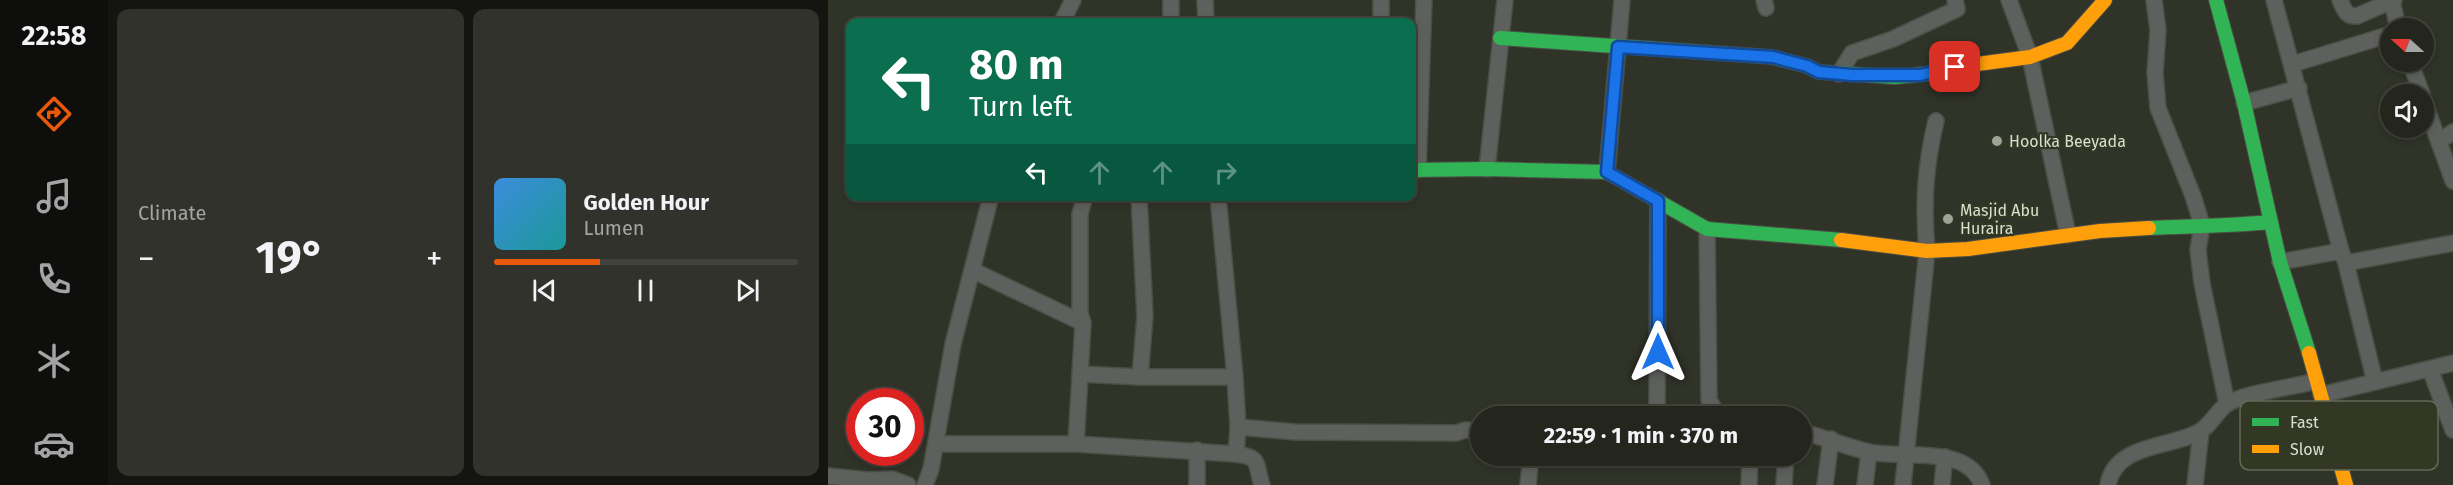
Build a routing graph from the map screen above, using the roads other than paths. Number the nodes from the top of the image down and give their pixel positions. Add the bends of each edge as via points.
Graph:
1 (1072, 0) edge
2 (1171, 0) edge
3 (1205, 0) edge
4 (1381, 0) edge
5 (1424, 0) edge
6 (1505, 0) edge
7 (1622, 0) edge
8 (1955, 0) edge
9 (2009, 0) edge
10 (2105, 0) edge
11 (2154, 0) edge
12 (2216, 0) edge
13 (2274, 0) edge
14 (2340, 0) edge
15 (2393, 1) edge
16 (1064, 18) edge
17 (1171, 18) edge
18 (1206, 18) edge
19 (1381, 18) edge
20 (2396, 18) edge
21 (2380, 37) edge
22 (1500, 38) junction
23 (1618, 47) junction
24 (2030, 57) junction
25 (2293, 64) junction
26 (1839, 74) junction
27 (2299, 88) junction
28 (1416, 91) edge
29 (2244, 103) junction
30 (1936, 121) dead end
31 (2434, 127) edge
32 (2453, 132) edge
33 (2439, 141) junction
34 (1487, 169) junction
35 (1416, 170) edge
36 (1607, 172) junction
37 (2453, 182) edge
38 (990, 201) edge
39 (1084, 201) edge
40 (1139, 201) edge
41 (1218, 201) edge
42 (1658, 201) junction
43 (2270, 222) junction
44 (2202, 225) junction
45 (1707, 229) junction
46 (2068, 235) junction
47 (2453, 243) edge
48 (1927, 251) junction
49 (2344, 257) junction
50 (2280, 262) junction
51 (972, 270) junction
52 (1083, 323) junction
53 (2453, 363) edge
54 (2430, 369) junction
55 (1080, 374) junction
56 (1140, 377) junction
57 (1235, 377) junction
58 (2375, 382) junction
59 (2318, 388) junction
60 (2322, 401) edge
61 (2227, 404) junction
62 (1657, 406) edge
63 (1713, 406) edge
64 (1238, 427) junction
65 (1470, 430) edge
66 (2453, 430) edge
67 (2201, 431) junction
68 (1812, 434) edge
69 (1831, 439) junction
70 (936, 444) junction
71 (1076, 444) junction
72 (1197, 450) junction
73 (1869, 452) junction
74 (1236, 454) junction
75 (1904, 455) junction
76 (1945, 457) junction
77 (1530, 466) edge
78 (1750, 466) edge
79 (1785, 466) edge
80 (2342, 470) edge
81 (828, 476) edge
82 (867, 483) edge
83 (908, 485) edge
84 (926, 485) edge
85 (1197, 485) edge
86 (1262, 485) edge
87 (1528, 485) edge
88 (1749, 485) edge
89 (1784, 485) edge
90 (1826, 485) edge
91 (1865, 485) edge
92 (1903, 485) edge
93 (1942, 485) edge
94 (1982, 485) edge
95 (2108, 485) edge
96 (2195, 485) edge
97 (2346, 485) edge

1 - 16 street
2 - 17 street
3 - 18 street
4 - 19 street
5 - 28 street
6 - 22 street
7 - 23 street
8 - 26 street via 1957,9 1852,53
9 - 24 street
10 - 24 street via 2067,43
11 - 44 street via 2158,108
12 - 29 street
13 - 25 street
14 - 15 street via 2351,16
15 - 20 street
21 - 25 street
22 - 23 street
22 - 34 street
23 - 26 street via 1773,57 1819,72
23 - 36 street
24 - 26 street via 1920,75
24 - 46 street
25 - 27 street
27 - 29 street
27 - 49 street
29 - 43 street
30 - 48 street via 1927,158
31 - 33 street
32 - 33 street
33 - 37 street
34 - 35 street
34 - 36 street
36 - 42 street
38 - 51 street
39 - 52 street via 1080,214
40 - 56 street via 1145,316
41 - 57 street
42 - 45 street
42 - 62 street
43 - 44 street
43 - 50 street
44 - 46 street
44 - 61 street via 2198,250 2202,282
45 - 48 street via 1870,242
45 - 63 street via 1709,400
46 - 48 street
47 - 49 street
48 - 75 street
49 - 50 street
49 - 58 street
50 - 59 street
51 - 52 street
51 - 70 street via 953,345
52 - 55 street
53 - 54 street
54 - 58 street
54 - 66 street
55 - 56 street
55 - 71 street
56 - 57 street
57 - 64 street
58 - 59 street
59 - 60 street
59 - 61 street via 2243,398
61 - 67 street
64 - 65 street via 1296,432
64 - 74 street
67 - 95 street via 2120,461
67 - 96 street
68 - 69 street
69 - 73 street
69 - 90 street
70 - 71 street
70 - 84 street
71 - 72 street
72 - 74 street
72 - 85 street
73 - 75 street
73 - 91 street
74 - 86 street via 1255,460
75 - 76 street
75 - 92 street
76 - 93 street
76 - 94 street via 1971,468
77 - 87 street
78 - 88 street
79 - 89 street
80 - 97 street
81 - 82 street
82 - 83 street via 892,479

